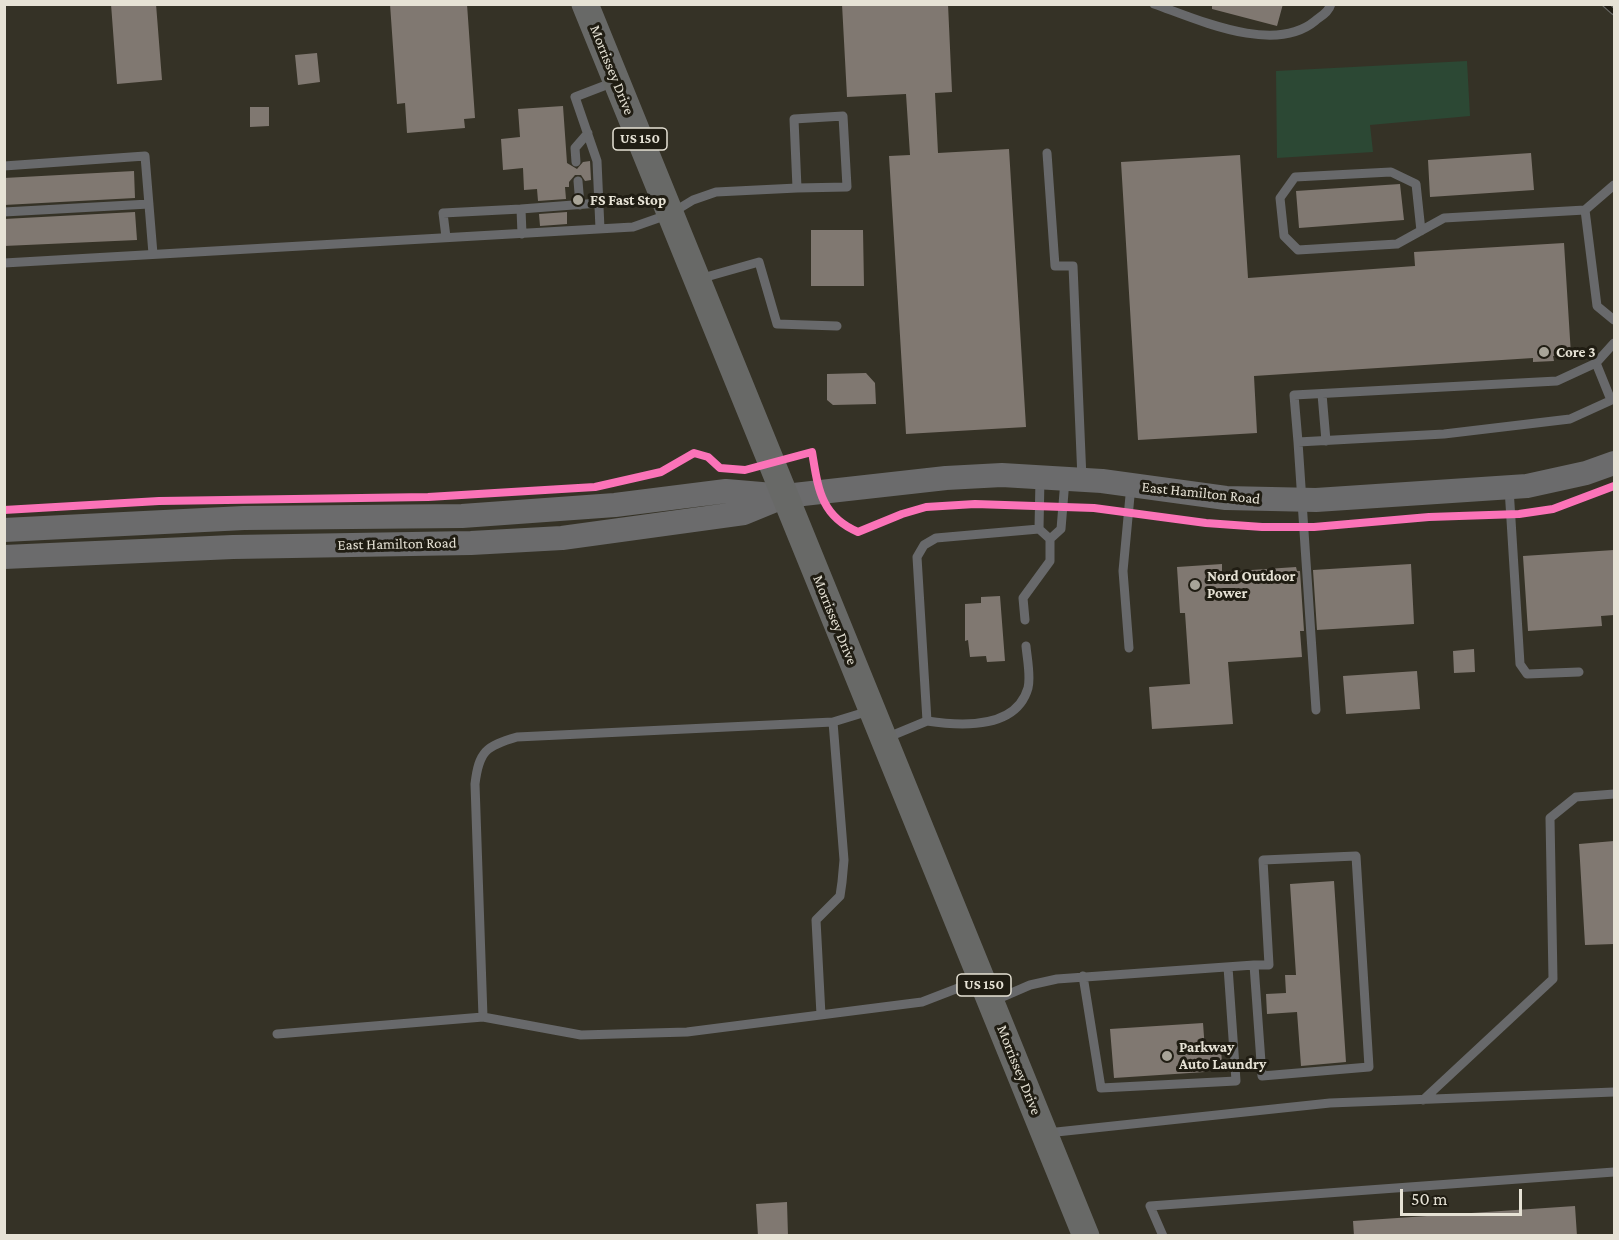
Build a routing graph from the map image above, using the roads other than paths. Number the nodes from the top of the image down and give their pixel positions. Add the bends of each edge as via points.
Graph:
1 (585, 4) edge
2 (1154, 4) edge
3 (1331, 4) edge
4 (616, 81) junction
5 (588, 134) junction
6 (1047, 153) dead end
7 (576, 162) dead end
8 (4, 166) edge
9 (578, 182) dead end
10 (1614, 185) edge
11 (797, 188) junction
12 (599, 203) junction
13 (149, 204) junction
14 (580, 205) junction
15 (520, 209) junction
16 (1585, 210) junction
17 (4, 212) edge
18 (670, 214) junction
19 (600, 229) junction
20 (1421, 231) junction
21 (522, 234) junction
22 (446, 237) junction
23 (153, 254) junction
24 (4, 263) edge
25 (697, 280) junction
26 (1614, 320) edge
27 (837, 326) dead end
28 (1614, 343) edge
29 (1596, 363) junction
30 (1322, 394) junction
31 (1613, 399) edge
32 (1326, 441) junction
33 (1298, 442) junction
34 (1614, 463) edge
35 (1040, 476) junction
36 (1073, 478) junction
37 (1131, 486) junction
38 (1509, 488) junction
39 (785, 496) junction
40 (1301, 501) junction
41 (1039, 529) junction
42 (4, 530) edge
43 (1050, 539) junction
44 (4, 557) edge
45 (1025, 620) dead end
46 (1026, 646) dead end
47 (1129, 648) dead end
48 (1579, 672) dead end
49 (872, 710) junction
50 (1316, 710) dead end
51 (927, 721) junction
52 (833, 722) junction
53 (884, 739) junction
54 (1614, 794) edge
55 (1254, 965) junction
56 (1228, 967) junction
57 (1083, 976) junction
58 (986, 990) junction
59 (821, 1015) junction
60 (483, 1017) junction
61 (277, 1034) dead end
62 (1614, 1092) edge
63 (1423, 1100) junction
64 (1045, 1133) junction
65 (1614, 1172) edge
66 (1086, 1236) edge
67 (1163, 1236) edge

1 - 4 main road, Morrissey Drive / US 150
2 - 3 lane via 1236,31 1263,35 1290,33 1309,26
4 - 5 lane via 575,97
4 - 18 main road, Morrissey Drive / US 150
5 - 7 lane via 575,148
5 - 12 lane via 597,161
6 - 36 lane via 1055,266 1073,266
8 - 13 lane via 145,156
9 - 14 lane
10 - 16 lane
11 - 11 lane via 847,187 843,116 794,118
11 - 18 lane via 716,192
12 - 14 lane
12 - 19 lane
13 - 17 lane
13 - 23 lane
14 - 15 lane
15 - 21 lane
15 - 22 lane via 443,213
16 - 20 lane via 1444,218
16 - 26 lane via 1597,306
18 - 19 lane via 633,227
18 - 25 main road, Morrissey Drive / US 150
19 - 21 lane
20 - 20 lane via 1396,244 1298,250 1284,236 1280,198 1296,177 1391,172 1416,184
21 - 22 lane
22 - 23 lane
23 - 24 lane
25 - 27 lane via 759,262 777,324
25 - 39 main road, Morrissey Drive / US 150
28 - 29 lane
29 - 30 lane via 1557,381
29 - 31 lane
30 - 32 lane
30 - 33 lane via 1294,396
31 - 32 lane via 1570,419 1444,434
32 - 33 lane
33 - 40 lane
34 - 38 main road, East Hamilton Road via 1549,482
35 - 36 main road, East Hamilton Road
35 - 39 main road, East Hamilton Road via 946,478
35 - 41 lane
36 - 37 main road, East Hamilton Road
36 - 43 lane via 1060,529
37 - 40 main road, East Hamilton Road via 1226,498
37 - 47 lane via 1123,571
38 - 40 main road, East Hamilton Road
38 - 48 lane via 1520,664 1527,674
39 - 42 main road, East Hamilton Road via 726,490 615,505 462,516 244,518
39 - 44 main road, East Hamilton Road via 744,513 562,538
39 - 49 main road, Morrissey Drive / US 150
40 - 50 lane
41 - 43 lane
41 - 51 lane via 936,538 924,545 917,557
43 - 45 lane via 1050,561 1023,598
46 - 51 lane via 1028,687 1017,708 989,722 953,725
49 - 52 lane
49 - 53 main road, Morrissey Drive / US 150
51 - 53 lane
52 - 59 lane via 844,860 840,896 816,920
52 - 60 lane via 517,737 492,744 480,762 475,784
53 - 58 main road, Morrissey Drive / US 150
54 - 63 lane via 1576,797 1550,818 1553,979
55 - 55 lane via 1262,1076 1369,1067 1356,855 1263,860 1269,965
55 - 56 lane
56 - 57 lane
56 - 57 lane via 1236,1081 1101,1088
57 - 58 lane
58 - 59 lane
58 - 64 main road, Morrissey Drive / US 150
59 - 60 lane via 687,1032 581,1035
60 - 61 lane
62 - 63 lane
63 - 64 lane via 1330,1103
64 - 66 main road, Morrissey Drive / US 150
65 - 67 lane via 1150,1206

